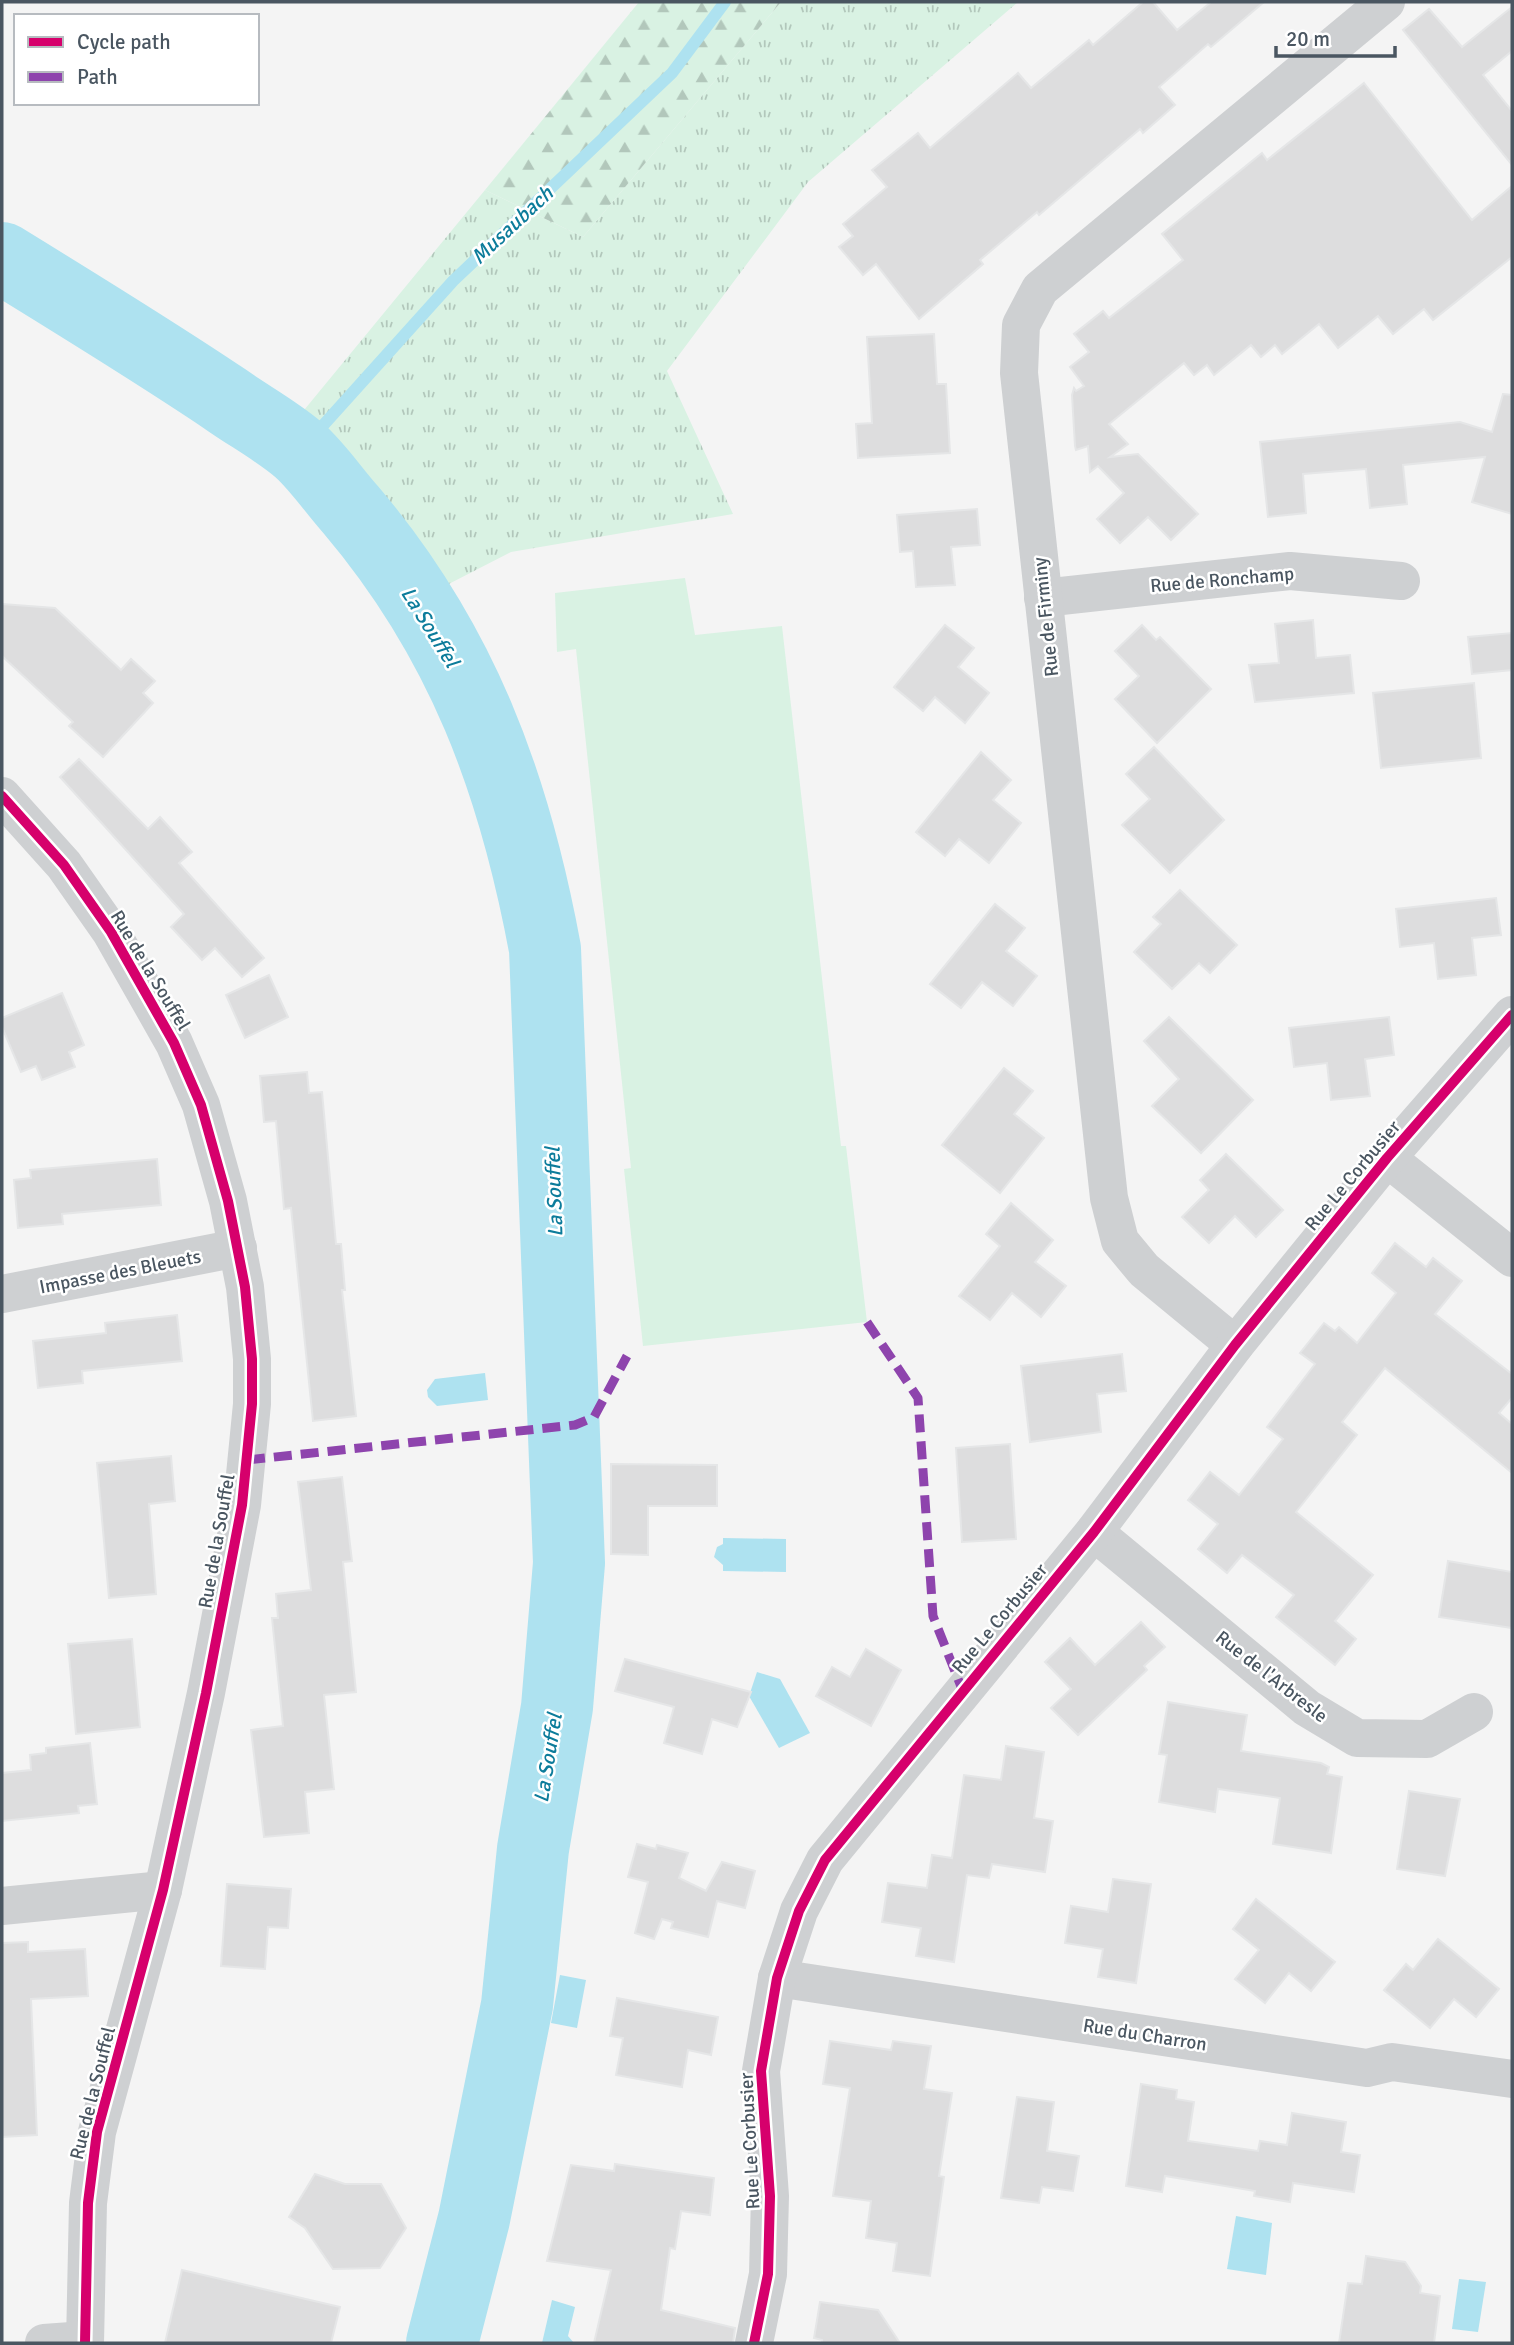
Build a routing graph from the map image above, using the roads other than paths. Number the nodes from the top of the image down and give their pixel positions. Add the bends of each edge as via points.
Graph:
1 (1386, 2) edge
2 (1401, 581) dead end
3 (1043, 598) junction
4 (7, 810) edge
5 (1512, 1015) edge
6 (1387, 1158) junction
7 (238, 1248) junction
8 (1512, 1258) edge
9 (2, 1294) edge
10 (1235, 1345) junction
11 (1094, 1532) junction
12 (1474, 1712) dead end
13 (163, 1890) junction
14 (2, 1906) edge
15 (777, 1978) junction
16 (1512, 2079) edge
17 (85, 2342) edge
18 (44, 2343) edge
19 (754, 2343) edge

1 - 3 street, Rue de Firminy via 1040,289 1021,326 1019,373
2 - 3 street, Rue de Ronchamp via 1290,570
3 - 10 street, Rue de Firminy via 1110,1198 1120,1241 1144,1270
4 - 7 street, Rue de la Souffel via 64,865 111,932 174,1043 201,1105
5 - 6 street, Rue Le Corbusier
6 - 8 street
6 - 10 street, Rue Le Corbusier
7 - 9 street, Impasse des Bleuets
7 - 13 street, Rue de la Souffel via 252,1359 247,1460 223,1603
10 - 11 street, Rue Le Corbusier
11 - 12 street, Rue de l'Arbresle via 1307,1707 1357,1738 1426,1739
11 - 15 street, Rue Le Corbusier via 825,1860 799,1910
13 - 14 street
13 - 17 street, Rue de la Souffel via 97,2132 88,2203
15 - 16 street, Rue du Charron via 1367,2068 1392,2062
15 - 19 street, Rue Le Corbusier via 761,2071 770,2196 768,2274
17 - 18 street

